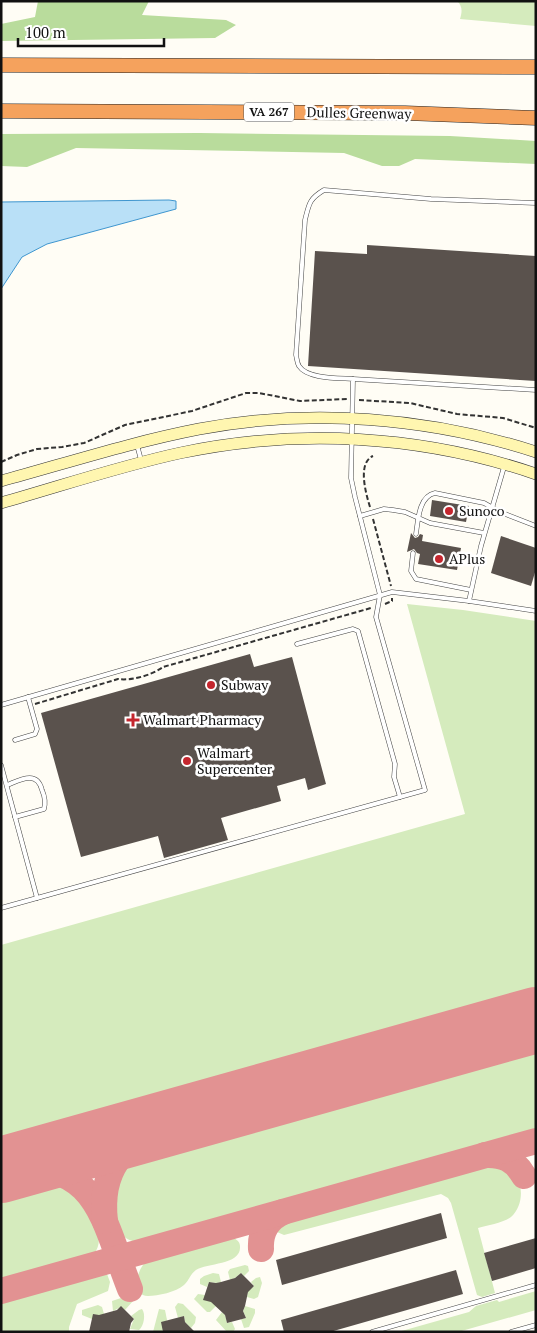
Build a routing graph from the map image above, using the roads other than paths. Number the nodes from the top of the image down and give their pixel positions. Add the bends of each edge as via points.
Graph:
1 (1, 65) edge
2 (536, 67) edge
3 (1, 110) edge
4 (536, 118) edge
5 (536, 203) edge
6 (353, 379) junction
7 (536, 390) edge
8 (352, 418) junction
9 (352, 438) junction
10 (136, 443) junction
11 (536, 452) edge
12 (142, 463) junction
13 (505, 465) junction
14 (536, 474) edge
15 (1, 482) edge
16 (1, 503) edge
17 (493, 508) junction
18 (360, 516) junction
19 (418, 518) junction
20 (536, 526) edge
21 (484, 533) junction
22 (416, 534) dead end
23 (413, 553) dead end
24 (472, 590) junction
25 (380, 595) junction
26 (469, 601) junction
27 (536, 611) edge
28 (297, 644) dead end
29 (28, 697) junction
30 (1, 705) edge
31 (15, 740) dead end
32 (1, 765) edge
33 (7, 785) junction
34 (400, 797) junction
35 (16, 817) junction
36 (38, 898) junction
37 (1, 908) edge
38 (536, 1284) edge
39 (536, 1325) edge
40 (518, 1331) edge
41 (372, 1332) edge
42 (511, 1332) edge

1 - 2 highway
3 - 4 highway, Dulles Greenway / VA 267 via 404,113
5 - 6 lane via 324,190 315,196 305,220 298,365 304,372
6 - 7 lane
6 - 8 lane
8 - 9 lane
8 - 10 street via 254,421 202,428
8 - 11 street via 443,429
9 - 12 street via 235,444
9 - 13 street via 439,449
9 - 18 lane via 352,478
10 - 12 lane
10 - 15 street
12 - 16 street
13 - 14 street
13 - 17 lane
17 - 19 lane via 475,500 435,493 428,494
17 - 20 lane
17 - 21 lane
18 - 19 lane via 384,509
18 - 25 lane
19 - 21 lane
19 - 22 lane
21 - 24 lane
23 - 24 lane via 411,571 416,579
24 - 26 lane
25 - 26 lane via 397,591
25 - 29 lane
25 - 34 lane via 376,617 425,790
26 - 27 lane
28 - 34 lane via 353,629 358,631 395,764 394,777
29 - 30 lane
29 - 31 lane via 37,729 35,734
32 - 33 lane
33 - 35 lane
33 - 35 lane via 29,777 41,784 46,803 44,809
34 - 36 lane
35 - 36 lane
36 - 37 lane
38 - 41 lane
39 - 40 lane
40 - 42 lane

